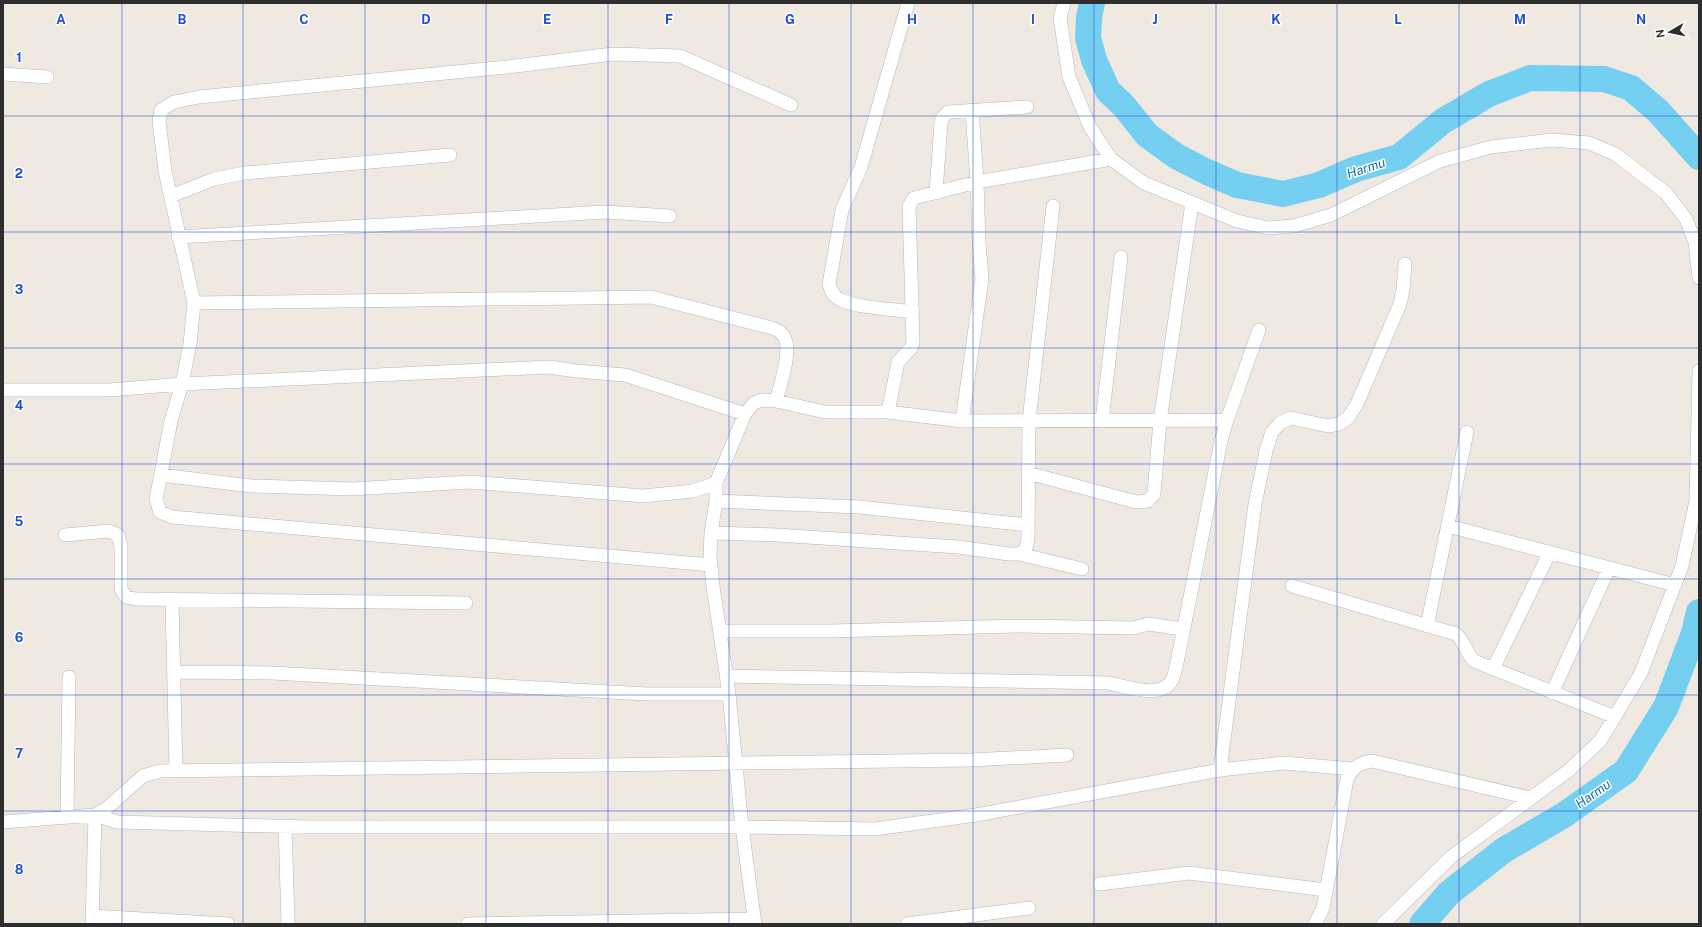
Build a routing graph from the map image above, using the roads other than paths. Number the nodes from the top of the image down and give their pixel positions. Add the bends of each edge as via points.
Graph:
1 (908, 3) edge
2 (1064, 3) edge
3 (3, 74) edge
4 (47, 77) dead end
5 (791, 105) dead end
6 (1028, 107) dead end
7 (972, 110) junction
8 (450, 155) dead end
9 (1110, 159) junction
10 (978, 182) junction
11 (936, 193) junction
12 (171, 196) junction
13 (1192, 203) junction
14 (1053, 206) dead end
15 (670, 216) dead end
16 (178, 237) junction
17 (1121, 257) dead end
18 (1404, 264) dead end
19 (1699, 278) edge
20 (194, 303) junction
21 (912, 312) junction
22 (1259, 330) dead end
23 (1699, 371) edge
24 (182, 384) junction
25 (3, 390) edge
26 (1699, 391) edge
27 (776, 401) junction
28 (888, 412) junction
29 (745, 414) junction
30 (1226, 420) junction
31 (1029, 421) junction
32 (1102, 421) junction
33 (1160, 421) junction
34 (962, 422) junction
35 (1467, 432) dead end
36 (1028, 473) junction
37 (161, 475) junction
38 (716, 483) junction
39 (716, 501) junction
40 (1028, 526) junction
41 (1448, 526) junction
42 (711, 533) junction
43 (65, 535) dead end
44 (1550, 552) junction
45 (1019, 554) junction
46 (711, 565) junction
47 (1609, 568) junction
48 (1082, 569) dead end
49 (1675, 584) junction
50 (1292, 586) dead end
51 (172, 600) junction
52 (466, 603) dead end
53 (1427, 626) junction
54 (720, 630) junction
55 (1183, 630) junction
56 (1493, 669) junction
57 (174, 672) junction
58 (726, 676) junction
59 (69, 677) dead end
60 (1552, 693) junction
61 (729, 694) junction
62 (1615, 717) junction
63 (1067, 755) dead end
64 (735, 763) junction
65 (1352, 769) junction
66 (1220, 770) junction
67 (176, 771) junction
68 (1530, 798) junction
69 (95, 815) junction
70 (66, 817) junction
71 (3, 822) edge
72 (285, 826) junction
73 (742, 827) junction
74 (1100, 884) dead end
75 (1326, 890) junction
76 (1029, 908) dead end
77 (92, 920) edge
78 (755, 921) edge
79 (228, 924) edge
80 (288, 924) edge
81 (468, 924) edge
82 (907, 924) edge
83 (1316, 924) edge
84 (1383, 924) edge

1 - 21 street via 861,167 842,210 829,284 831,292 839,299 853,304
2 - 9 street via 1060,18 1069,77 1090,127
3 - 4 street
5 - 12 street via 680,56 613,54 199,97 174,102 162,110 158,121
6 - 7 street
7 - 10 street
7 - 11 street via 948,112 943,117
8 - 12 street via 244,173 214,179
9 - 10 street
9 - 13 street via 1144,183
10 - 11 street
10 - 34 street via 982,279
11 - 21 street via 914,198 909,206
12 - 16 street
13 - 19 street via 1237,221 1268,228 1294,226 1331,215 1440,161 1491,147 1552,140 1589,143 1615,154 1666,193 1686,219 1695,242
13 - 33 street
14 - 31 street
15 - 16 street via 605,212
16 - 20 street
17 - 32 street
18 - 66 street via 1400,304 1357,404 1348,418 1339,424 1328,426 1291,418 1280,423 1272,432 1255,504
20 - 24 street via 190,344
20 - 27 street via 651,297 781,332 786,340 787,353
21 - 28 street via 913,342 898,362
22 - 30 street
23 - 26 street
24 - 25 street via 110,390
24 - 29 street via 549,367 625,375
24 - 37 street via 170,421
26 - 49 street via 1696,501 1682,566
27 - 28 street via 825,412
27 - 29 street via 762,400 754,403
28 - 34 street
29 - 38 street
30 - 33 street
30 - 55 street
31 - 32 street
31 - 34 street
31 - 36 street
32 - 33 street
33 - 36 street via 1154,494 1148,501 1136,502
35 - 41 street
36 - 40 street
37 - 38 street via 251,486 352,489 470,482 643,496 693,491
37 - 46 street via 156,499 160,512 172,517
38 - 39 street
39 - 40 street via 858,507
39 - 42 street
40 - 45 street via 1026,548
41 - 44 street
41 - 53 street
42 - 45 street via 934,545
42 - 46 street
43 - 51 street via 109,531 118,535 121,546 121,589 126,597
44 - 47 street
44 - 56 street
45 - 48 street
46 - 54 street
47 - 49 street
47 - 60 street
49 - 62 street via 1640,673
50 - 53 street
51 - 52 street
51 - 57 street
53 - 56 street via 1456,634 1463,640 1474,662
54 - 55 street via 832,631 1018,626 1134,628 1148,624
54 - 58 street
55 - 58 street via 1172,680 1164,688 1152,692 1107,683
56 - 60 street
57 - 61 street via 272,673 647,694
57 - 67 street
58 - 61 street
59 - 70 street
60 - 62 street
61 - 64 street
62 - 68 street via 1600,741 1568,771
63 - 64 street via 971,760
64 - 67 street
64 - 73 street
65 - 66 street via 1284,763
65 - 68 street via 1361,762 1372,761
65 - 75 street via 1346,779
66 - 73 street via 976,815 875,829
67 - 69 street via 160,771 144,776
68 - 84 street via 1451,857
69 - 70 street
69 - 72 street via 117,822
69 - 77 street
70 - 71 street
72 - 73 street
72 - 80 street
73 - 78 street
74 - 75 street via 1189,873
75 - 83 street via 1323,908
76 - 82 street
77 - 79 street
78 - 81 street

